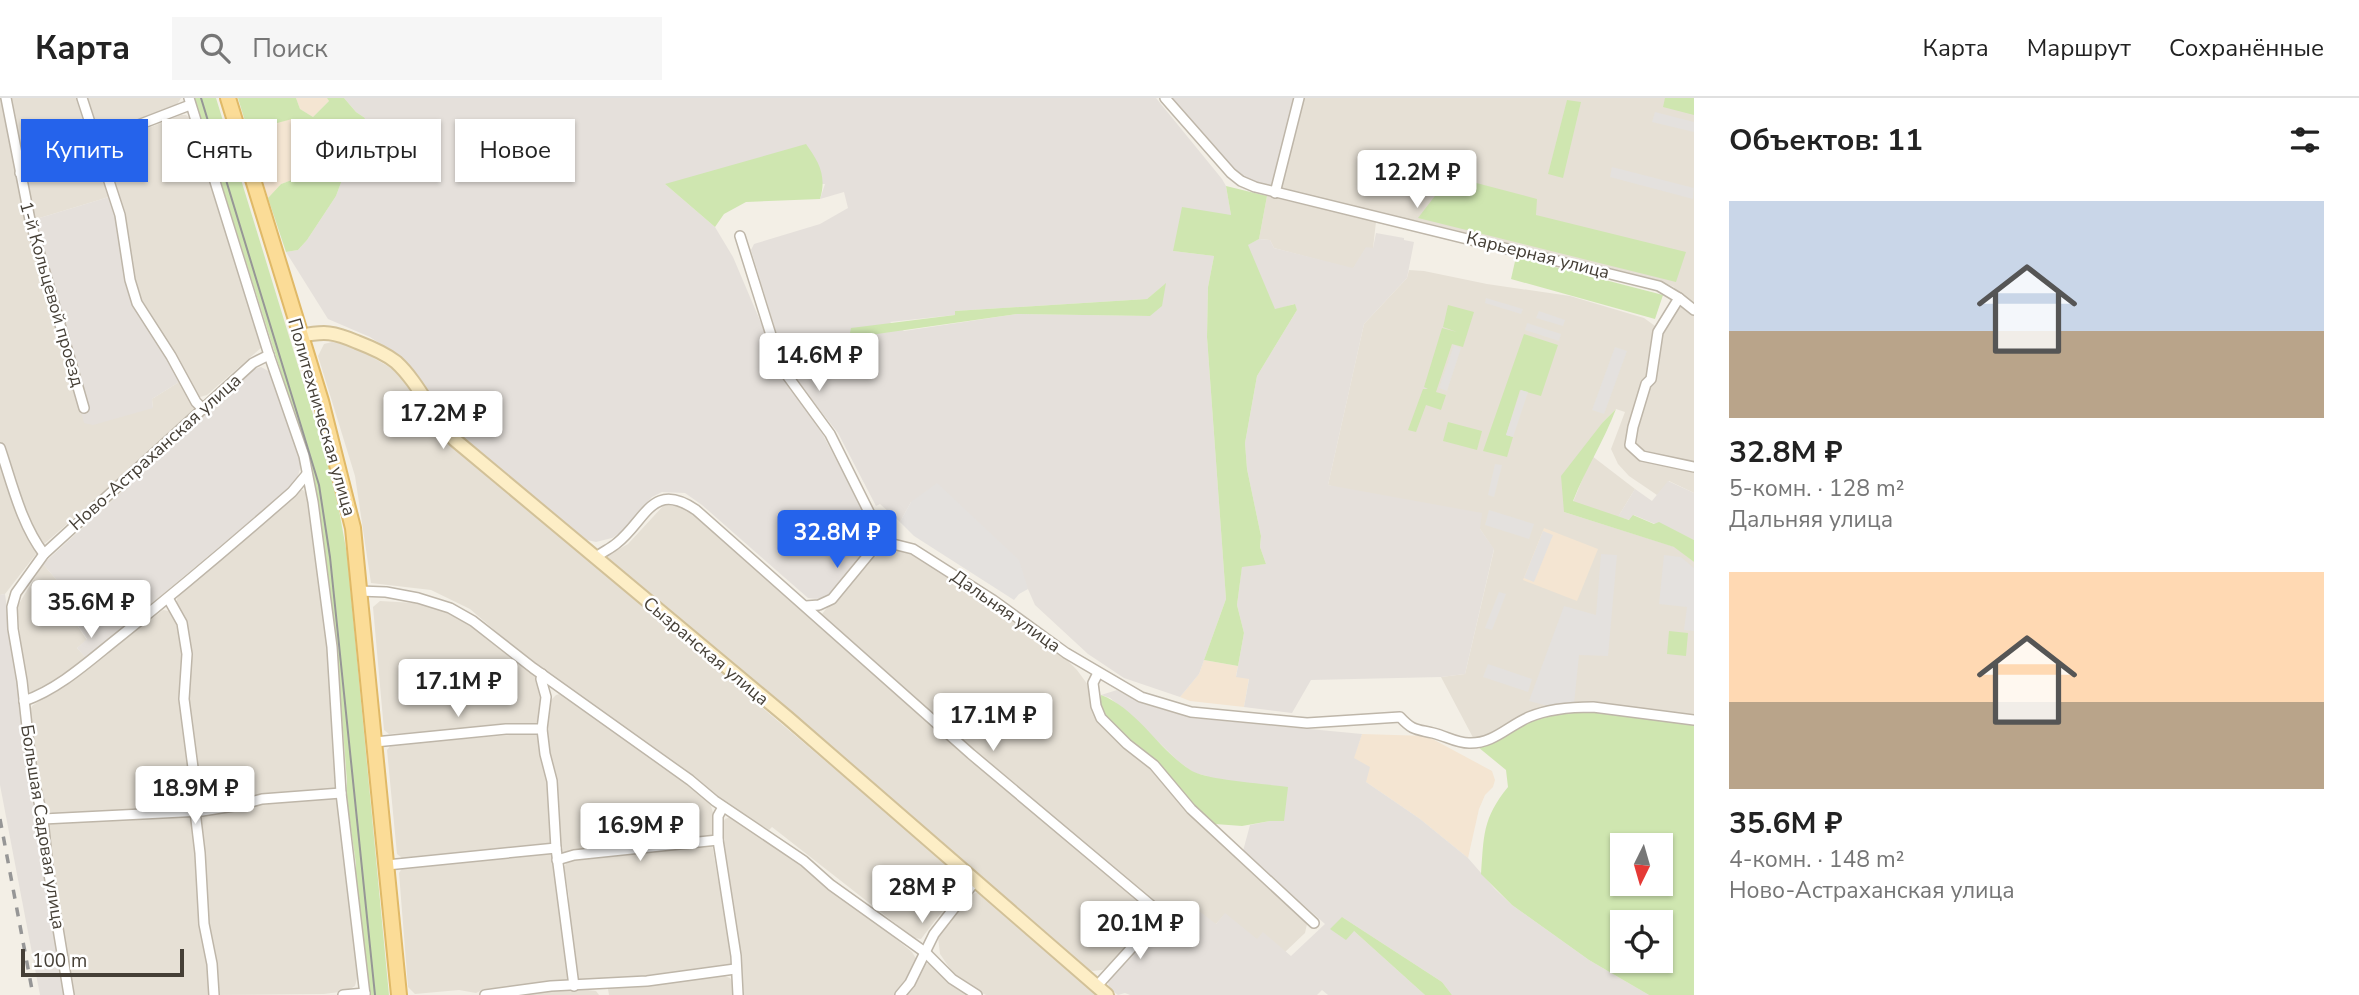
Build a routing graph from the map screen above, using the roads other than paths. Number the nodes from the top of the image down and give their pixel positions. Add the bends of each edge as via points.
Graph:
1 (5, 98) edge
2 (82, 98) edge
3 (228, 98) edge
4 (1165, 98) edge
5 (1299, 98) edge
6 (190, 102) edge
7 (89, 119) edge
8 (148, 120) edge
9 (20, 173) joint
10 (109, 182) edge
11 (1275, 193) junction
12 (740, 236) dead end
13 (1679, 298) junction
14 (1694, 310) edge
15 (300, 335) junction
16 (269, 355) junction
17 (84, 408) dead end
18 (203, 409) junction
19 (0, 448) edge
20 (1694, 467) edge
21 (307, 474) junction
22 (874, 548) junction
23 (44, 554) junction
24 (594, 558) junction
25 (359, 591) junction
26 (168, 598) junction
27 (806, 606) junction
28 (1098, 673) junction
29 (542, 674) junction
30 (24, 701) junction
31 (1694, 720) edge
32 (542, 729) junction
33 (375, 742) junction
34 (341, 793) junction
35 (723, 807) junction
36 (195, 811) junction
37 (43, 819) junction
38 (718, 840) junction
39 (556, 848) junction
40 (557, 860) junction
41 (387, 865) junction
42 (976, 880) junction
43 (1314, 923) dead end
44 (926, 953) junction
45 (735, 970) junction
46 (604, 984) junction
47 (574, 986) junction
48 (1096, 987) junction
49 (365, 994) edge
50 (69, 995) edge
51 (214, 995) edge
52 (342, 995) edge
53 (399, 995) edge
54 (485, 995) edge
55 (604, 995) edge
56 (738, 995) edge
57 (900, 995) edge
58 (977, 995) edge
59 (1107, 995) edge

1 - 9 street, 1-й Кольцевой проезд
2 - 7 street
3 - 15 main road, Политехническая улица
4 - 11 street, Карьерная улица via 1231,173
5 - 11 street
6 - 8 street
6 - 16 street
9 - 17 street, 1-й Кольцевой проезд
10 - 18 street via 137,303
11 - 13 street, Карьерная улица via 1659,286
12 - 22 street via 781,367 830,434 874,523
13 - 14 street, Карьерная улица
13 - 20 street via 1658,332 1651,379 1630,444 1642,456
15 - 24 street, Сызранская улица via 336,333 395,361 448,433
15 - 25 main road, Политехническая улица via 343,481
16 - 18 street, Ново-Астраханская улица via 253,363
16 - 21 street
18 - 23 street, Ново-Астраханская улица
19 - 23 street via 24,518
21 - 26 street
21 - 34 street via 332,647
22 - 27 street via 832,599
22 - 28 street, Дальняя улица via 893,544 913,549
23 - 30 street, Ново-Астраханская улица via 16,593 12,607
24 - 27 street via 617,543 652,505 667,498 682,500
24 - 42 street, Сызранская улица
25 - 29 street via 386,592 450,608
25 - 33 main road, Политехническая улица
26 - 30 street via 59,683
26 - 36 street via 182,623 187,654 184,699
27 - 48 street via 971,754 1152,906 1154,913 1136,943
28 - 31 street, Дальняя улица via 1142,697 1191,712 1307,723 1400,717 1412,729 1472,744 1492,740 1529,717 1578,707
28 - 43 street via 1093,683 1101,718
29 - 32 street via 546,697
29 - 35 street
30 - 37 street, Большая Садовая улица
32 - 33 street
32 - 39 street via 552,780
33 - 41 main road, Политехническая улица
34 - 36 street via 262,799
34 - 49 street
35 - 38 street
35 - 44 street
36 - 37 street
36 - 51 street
37 - 50 street, Большая Садовая улица
38 - 40 street
38 - 45 street
39 - 40 street
39 - 41 street
40 - 47 street
41 - 53 main road, Политехническая улица
42 - 44 street via 934,934
42 - 48 street, Сызранская улица
44 - 57 street
44 - 58 street via 952,979
45 - 46 street
45 - 56 street
46 - 47 street
46 - 55 street
47 - 54 street
48 - 59 street, Сызранская улица
49 - 52 street

